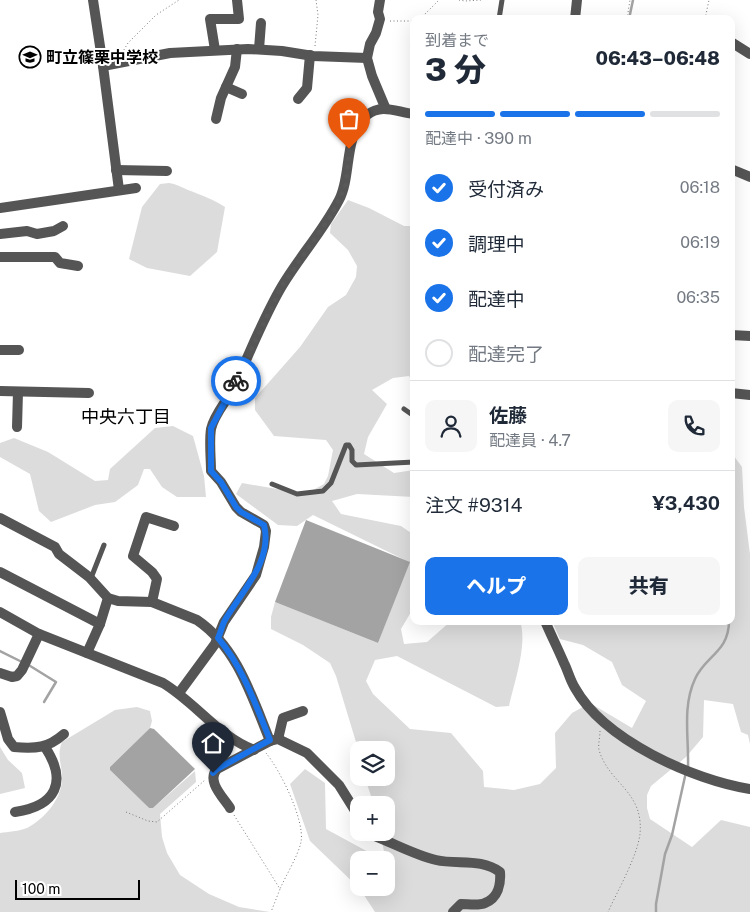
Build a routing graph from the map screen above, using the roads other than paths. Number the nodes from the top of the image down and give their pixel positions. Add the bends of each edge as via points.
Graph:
1 (93, 0) edge
2 (237, 0) edge
3 (380, 0) edge
4 (502, 0) edge
5 (577, 0) edge
6 (500, 15) edge
7 (575, 15) edge
8 (261, 23) dead end
9 (735, 45) edge
10 (238, 49) junction
11 (259, 49) junction
12 (215, 50) junction
13 (750, 54) edge
14 (312, 55) junction
15 (368, 58) junction
16 (103, 66) junction
17 (226, 87) junction
18 (242, 94) dead end
19 (298, 99) dead end
20 (385, 107) junction
21 (410, 113) edge
22 (216, 119) dead end
23 (116, 170) junction
24 (167, 171) dead end
25 (735, 171) edge
26 (750, 177) edge
27 (136, 188) dead end
28 (119, 190) junction
29 (0, 208) edge
30 (63, 226) dead end
31 (0, 234) edge
32 (0, 257) edge
33 (78, 266) dead end
34 (735, 335) edge
35 (750, 336) edge
36 (0, 350) edge
37 (19, 350) dead end
38 (0, 391) edge
39 (18, 392) junction
40 (89, 393) dead end
41 (735, 393) edge
42 (750, 395) edge
43 (404, 409) dead end
44 (410, 413) edge
45 (17, 427) dead end
46 (410, 462) edge
47 (272, 484) dead end
48 (0, 518) edge
49 (174, 526) dead end
50 (104, 545) dead end
51 (0, 572) edge
52 (90, 579) junction
53 (108, 598) junction
54 (152, 602) junction
55 (0, 612) edge
56 (100, 624) junction
57 (547, 625) edge
58 (39, 634) junction
59 (218, 638) junction
60 (87, 653) junction
61 (0, 673) edge
62 (179, 694) junction
63 (303, 711) dead end
64 (0, 712) edge
65 (64, 734) dead end
66 (266, 744) junction
67 (45, 747) junction
68 (750, 789) edge
69 (350, 802) edge
70 (230, 808) road end
71 (15, 812) dead end
72 (388, 841) edge
73 (453, 912) edge

1 - 16 street
2 - 12 street via 239,19 210,19
3 - 15 street via 380,22 370,44
4 - 6 lane
5 - 7 street
8 - 11 street
9 - 13 street
10 - 11 street
10 - 12 street
10 - 17 street via 235,67
11 - 14 street
12 - 16 street via 170,53
14 - 15 street
14 - 19 street via 307,88
15 - 20 street
16 - 23 street
17 - 18 street
17 - 22 street
20 - 21 street
20 - 59 street via 368,114 360,122 349,149 346,184 340,198 282,286 228,400 211,428 211,471 236,507 264,525 266,531 256,575 224,622
23 - 24 street
23 - 28 street
25 - 26 street
27 - 28 street
28 - 29 street
30 - 31 street via 37,234 27,231
32 - 33 street via 55,257 60,263
34 - 35 street
36 - 37 street
38 - 39 street
39 - 40 street
39 - 45 street
41 - 42 street
43 - 44 lane
46 - 47 lane via 356,465 352,461 352,450 346,445 331,483 323,491 297,494
48 - 52 street via 54,547
49 - 54 street via 146,517 133,556 157,579
50 - 52 lane
51 - 56 street
52 - 53 street
53 - 54 street
53 - 56 street
54 - 59 street via 197,620
55 - 58 street
56 - 60 street
57 - 68 street via 575,688 601,720 678,768 728,786
58 - 60 street
58 - 61 street via 17,676
59 - 62 street
59 - 66 street via 227,648 248,688
60 - 62 street via 163,683
62 - 66 street via 230,738
63 - 66 street via 283,718
64 - 67 street via 8,739 14,747
65 - 67 street
66 - 69 street via 307,753 339,784
66 - 70 street via 213,773 212,780
67 - 71 street via 57,774 55,791 39,805
72 - 73 street via 437,860 484,864 500,872 501,884 496,895 485,904 461,904

